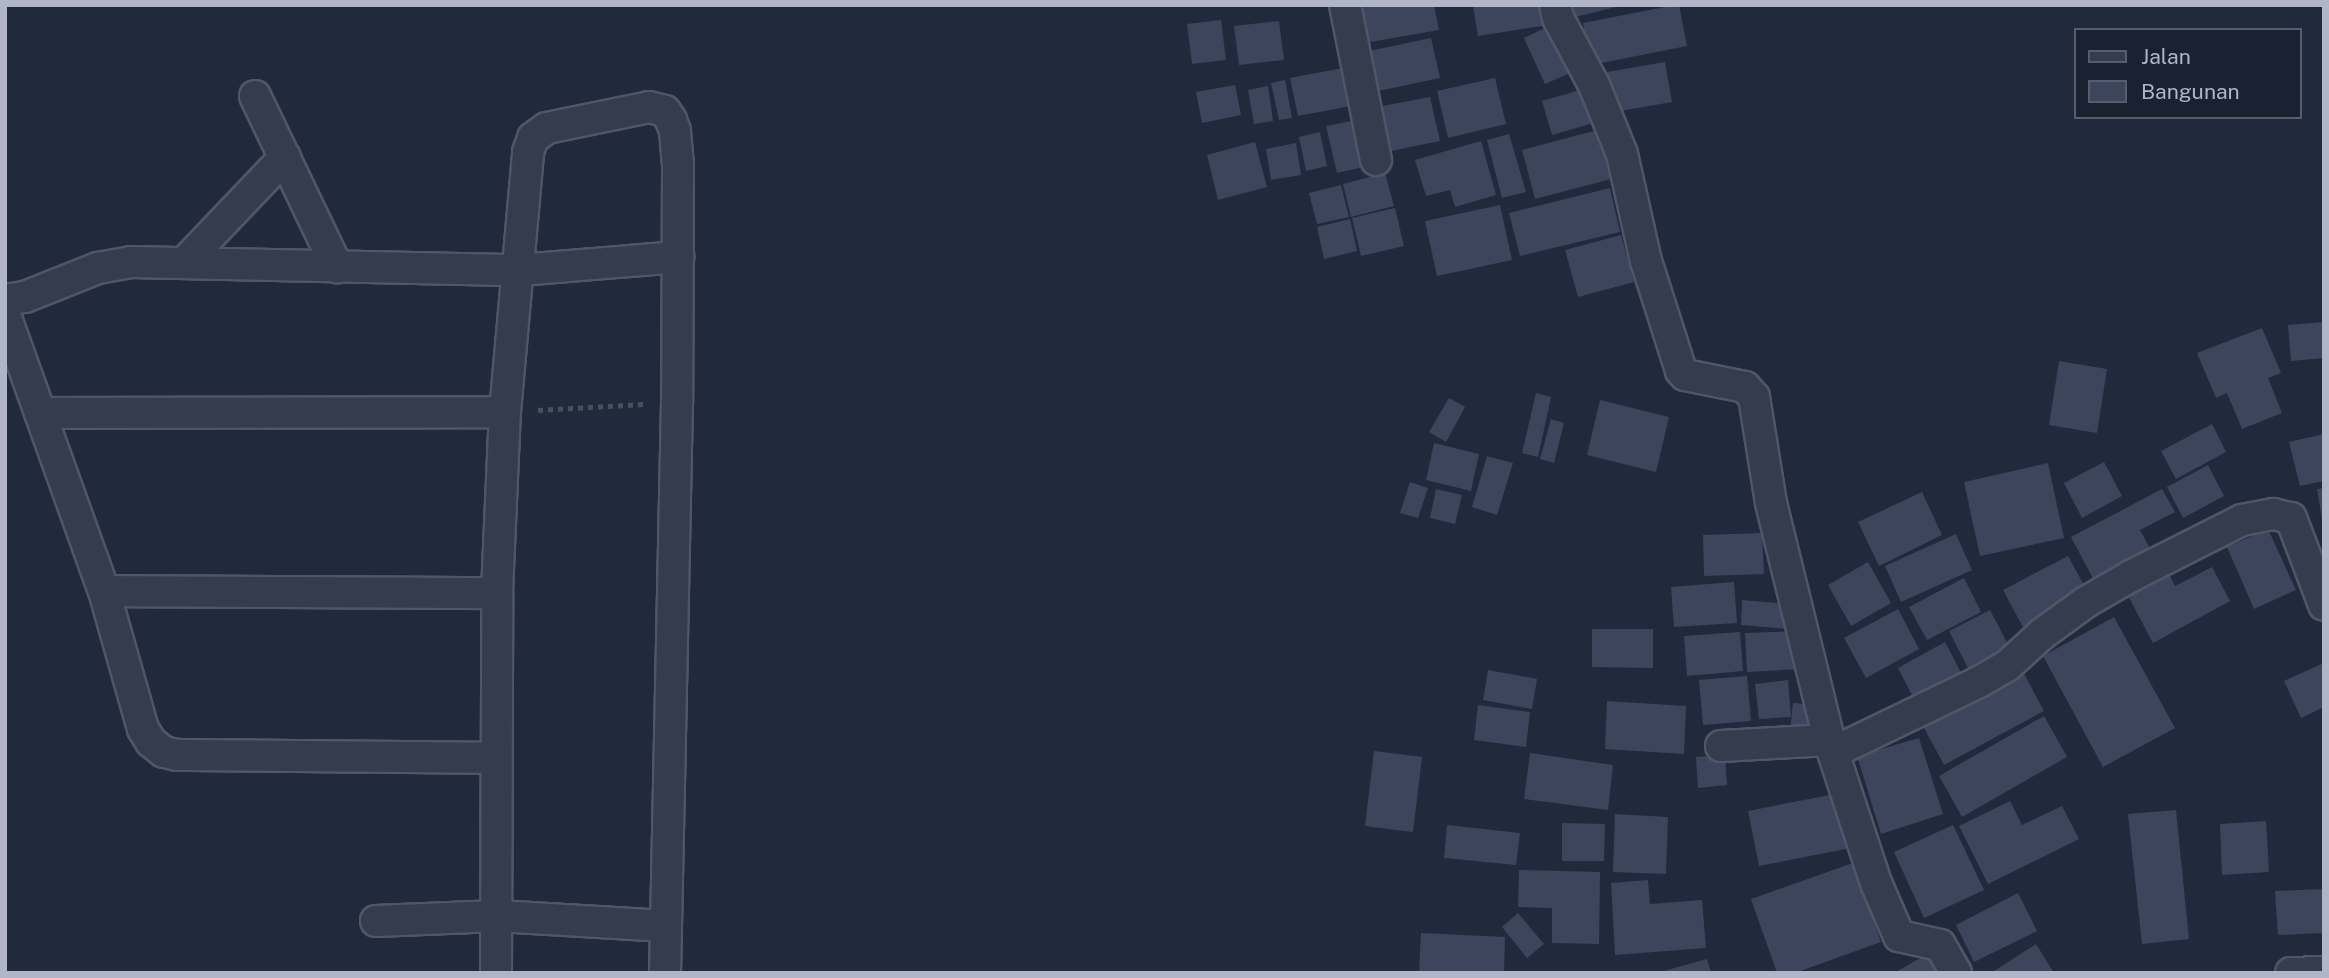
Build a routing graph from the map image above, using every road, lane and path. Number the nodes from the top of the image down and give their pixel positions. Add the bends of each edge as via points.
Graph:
1 (1346, 5) edge
2 (1556, 5) edge
3 (255, 96) dead end
4 (285, 157) junction
5 (1376, 160) dead end
6 (678, 257) junction
7 (185, 262) junction
8 (337, 267) junction
9 (520, 270) junction
10 (5, 300) edge
11 (5, 315) edge
12 (677, 402) junction
13 (505, 412) junction
14 (40, 413) junction
15 (104, 591) junction
16 (497, 593) junction
17 (2324, 605) edge
18 (1721, 746) dead end
19 (1831, 746) junction
20 (496, 758) junction
21 (498, 916) junction
22 (376, 921) dead end
23 (666, 926) junction
24 (2324, 972) edge
25 (496, 973) edge
26 (665, 973) edge
27 (1956, 973) edge
28 (2291, 973) edge

1 - 5 street
2 - 19 street via 1622,154 1646,261 1681,371 1745,387 1754,397 1771,503
3 - 4 street
4 - 7 street
4 - 8 street
6 - 9 street
6 - 9 street via 675,131 665,111 649,107 547,128 533,138 528,152
6 - 12 street
7 - 8 street
7 - 10 street via 131,262 98,268 25,297
8 - 9 street
9 - 13 street
11 - 14 street
12 - 13 path
12 - 23 street
13 - 14 street
13 - 16 street
14 - 15 street
15 - 16 street
15 - 20 street via 143,729 164,752
16 - 20 street
17 - 19 street via 2291,518 2273,514 2242,520 2086,602 2007,666 1979,682
18 - 19 street
19 - 27 street via 1864,853 1899,936 1940,945
20 - 21 street
21 - 22 street
21 - 23 street
21 - 25 street
23 - 26 street
24 - 28 street

